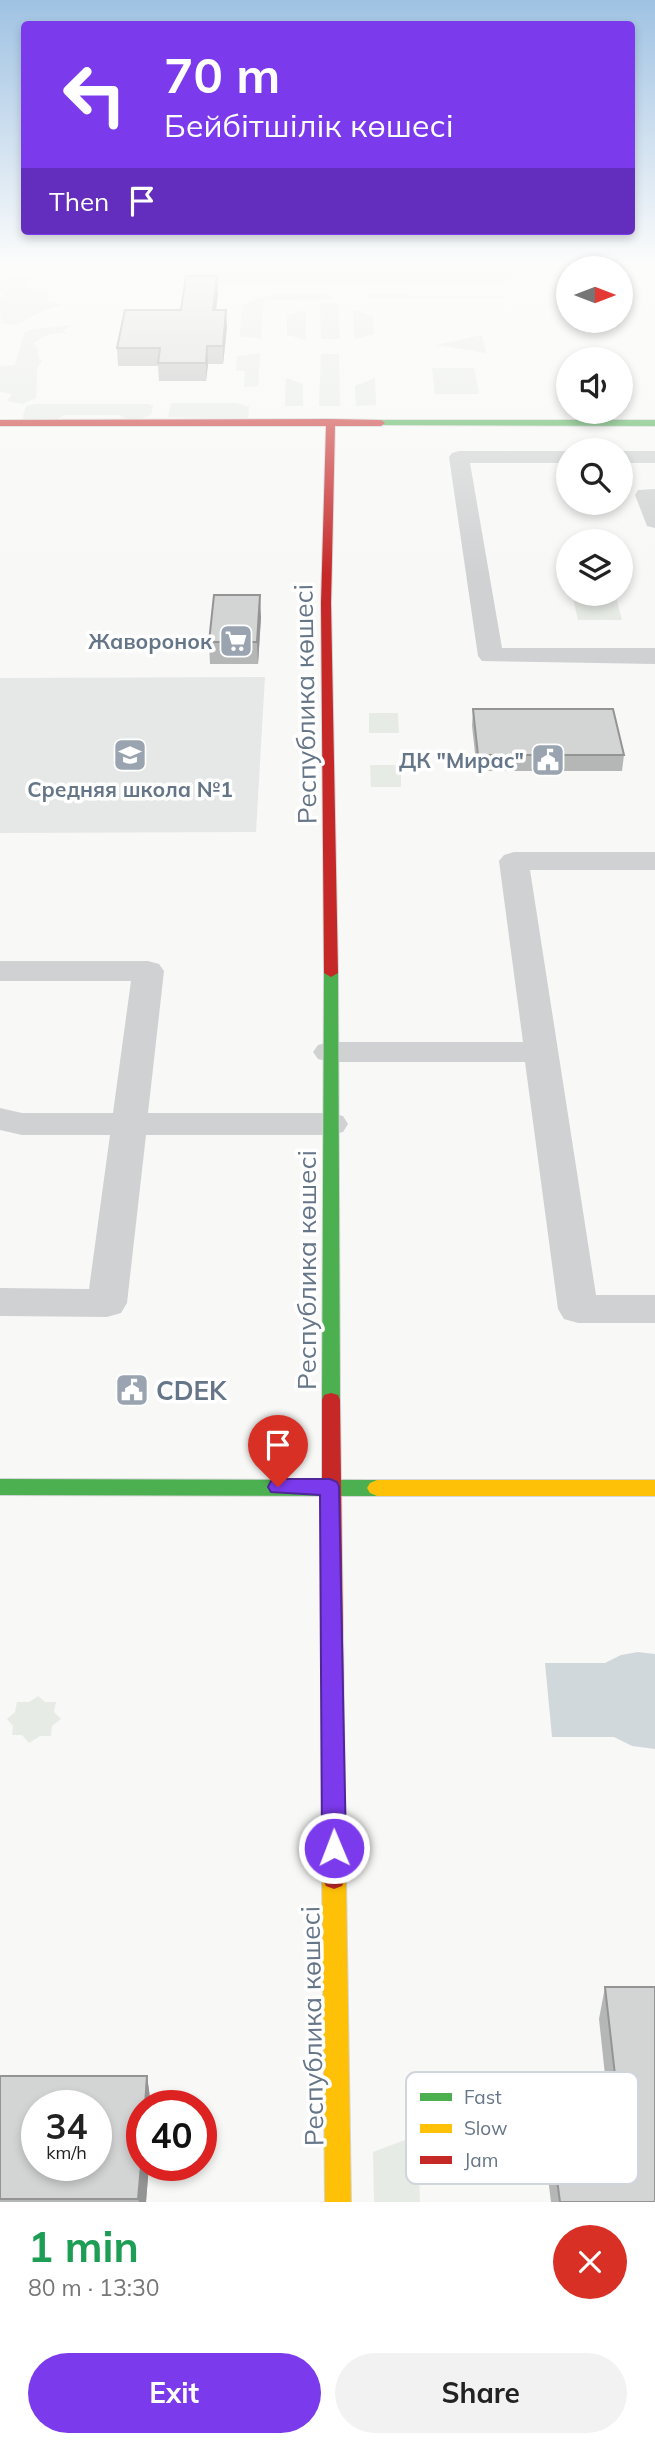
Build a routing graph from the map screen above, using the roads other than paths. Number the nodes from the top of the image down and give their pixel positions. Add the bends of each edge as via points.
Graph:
1 (331, 422) junction
2 (0, 423) edge
3 (655, 423) edge
4 (556, 457) edge
5 (633, 457) edge
6 (655, 457) edge
7 (655, 495) edge
8 (655, 521) edge
9 (655, 656) edge
10 (655, 861) edge
11 (0, 971) edge
12 (330, 1052) junction
13 (541, 1052) junction
14 (0, 1119) edge
15 (131, 1124) junction
16 (330, 1124) junction
17 (0, 1302) edge
18 (655, 1309) edge
19 (0, 1487) edge
20 (330, 1487) junction
21 (655, 1488) edge
22 (338, 2202) edge

1 - 2 street
1 - 3 street
1 - 12 street, Республика көшесі via 327,548
4 - 9 street via 459,457 491,656
5 - 6 street
7 - 8 street via 646,495
10 - 13 street via 514,861
11 - 15 street via 148,971
12 - 13 street
12 - 16 street, Республика көшесі
13 - 18 street via 578,1309
14 - 15 street via 22,1124
15 - 16 street
15 - 17 street via 107,1303
16 - 20 street, Республика көшесі
19 - 20 street
20 - 21 street
20 - 22 street, Республика көшесі

